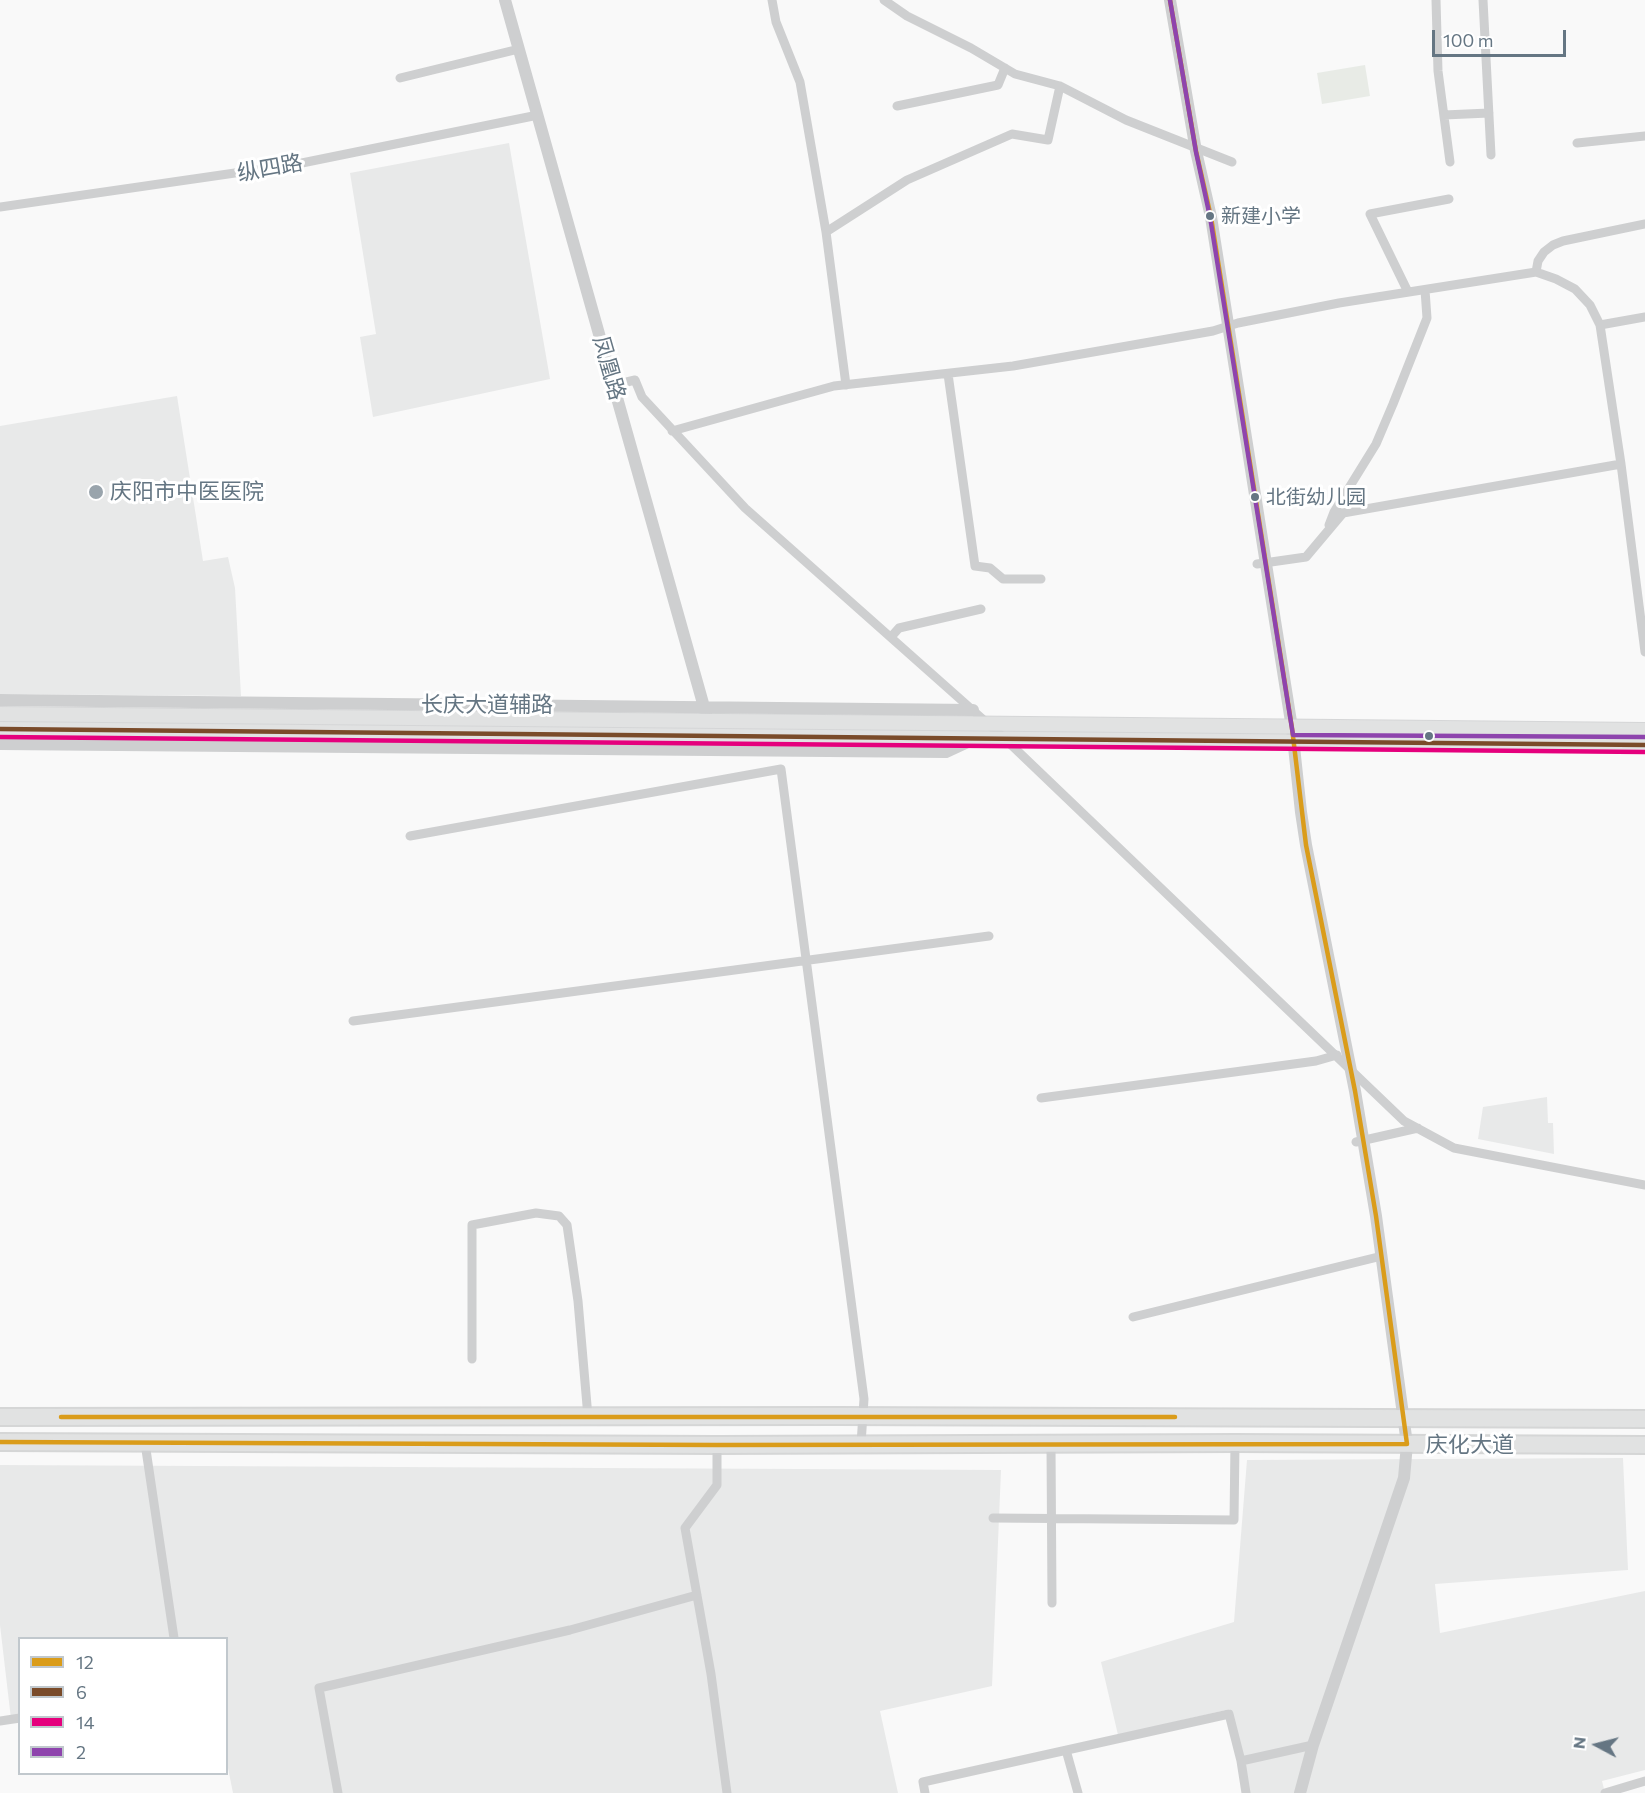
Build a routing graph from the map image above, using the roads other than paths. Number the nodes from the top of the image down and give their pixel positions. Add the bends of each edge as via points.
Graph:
1 (497, 0) edge
2 (505, 0) edge
3 (772, 0) edge
4 (884, 0) edge
5 (1162, 0) edge
6 (1170, 0) edge
7 (1436, 0) edge
8 (1483, 0) edge
9 (516, 50) junction
10 (1005, 68) junction
11 (400, 78) dead end
12 (1060, 86) junction
13 (897, 106) dead end
14 (1489, 112) junction
15 (533, 113) junction
16 (1444, 115) junction
17 (1645, 136) edge
18 (1577, 143) dead end
19 (1192, 146) junction
20 (1491, 155) dead end
21 (1232, 162) dead end
22 (1450, 162) dead end
23 (1449, 199) dead end
24 (0, 203) edge
25 (0, 207) edge
26 (1645, 224) edge
27 (826, 232) junction
28 (1536, 272) junction
29 (1425, 290) junction
30 (1408, 292) junction
31 (1645, 317) edge
32 (1600, 325) junction
33 (1224, 327) junction
34 (948, 374) junction
35 (614, 385) junction
36 (846, 385) junction
37 (672, 431) junction
38 (1621, 464) junction
39 (1327, 533) junction
40 (1261, 564) junction
41 (1041, 579) dead end
42 (981, 609) dead end
43 (891, 637) junction
44 (1645, 652) edge
45 (0, 700) edge
46 (700, 707) junction
47 (973, 710) junction
48 (0, 714) edge
49 (704, 721) junction
50 (989, 724) junction
51 (0, 729) edge
52 (1645, 730) edge
53 (1289, 735) junction
54 (708, 736) junction
55 (976, 738) junction
56 (1004, 738) junction
57 (0, 744) edge
58 (1645, 745) edge
59 (410, 836) dead end
60 (989, 936) dead end
61 (806, 961) junction
62 (353, 1021) dead end
63 (1343, 1060) junction
64 (1041, 1098) dead end
65 (1418, 1128) junction
66 (1360, 1142) junction
67 (1645, 1185) edge
68 (1378, 1257) junction
69 (1133, 1317) dead end
70 (472, 1359) dead end
71 (862, 1416) junction
72 (0, 1417) edge
73 (588, 1417) junction
74 (1400, 1418) junction
75 (1645, 1419) edge
76 (0, 1442) edge
77 (145, 1443) junction
78 (1235, 1443) junction
79 (861, 1444) junction
80 (1404, 1444) junction
81 (717, 1445) junction
82 (1051, 1445) junction
83 (1645, 1445) edge
84 (993, 1518) dead end
85 (1052, 1519) junction
86 (697, 1595) junction
87 (1052, 1604) dead end
88 (174, 1637) edge
89 (18, 1718) edge
90 (0, 1721) edge
91 (1313, 1745) junction
92 (1066, 1750) junction
93 (1241, 1761) junction
94 (1645, 1781) edge
95 (338, 1793) edge
96 (727, 1793) edge
97 (925, 1793) edge
98 (1077, 1793) edge
99 (1246, 1793) edge
100 (1300, 1793) edge
101 (1605, 1793) edge

1 - 9 street, 凤凰路
2 - 9 street, 凤凰路
3 - 27 street via 776,22 800,82
4 - 10 street
5 - 19 street
6 - 19 street
7 - 16 street
8 - 14 street
9 - 11 street
9 - 15 street, 凤凰路
10 - 12 street
10 - 13 street via 998,85
12 - 19 street via 1126,120
12 - 27 street via 1048,140 1012,134 907,180
14 - 16 street
14 - 20 street
15 - 24 street, 纵四路 via 296,159
15 - 25 street, 纵四路 via 297,164
15 - 35 street, 凤凰路
15 - 46 street, 凤凰路
16 - 22 street
17 - 18 street
19 - 21 street
19 - 33 street via 1211,217
23 - 30 street via 1370,214
26 - 28 street via 1553,245 1538,261
27 - 36 street
28 - 29 street
28 - 32 street via 1575,289 1590,305
29 - 30 street
29 - 39 street via 1427,318 1393,404 1376,444 1334,512
30 - 33 street
31 - 32 street
32 - 38 street
33 - 34 street via 1013,366
33 - 40 street
34 - 36 street
34 - 41 street via 975,566 990,568 1003,579
35 - 37 street via 635,380 642,397
35 - 46 street, 凤凰路
36 - 37 street
37 - 43 street via 745,508
38 - 39 street via 1343,513
38 - 44 street
39 - 40 street via 1306,557
40 - 53 street
42 - 43 street via 899,628
43 - 47 street
45 - 46 street, 长庆大道辅路
46 - 47 street, 长庆大道辅路
46 - 49 street, 凤凰路
47 - 50 street
48 - 49 main road
49 - 50 main road
49 - 54 street, 凤凰路
50 - 53 main road
50 - 56 street
51 - 54 main road
52 - 53 main road
53 - 56 main road
53 - 58 main road
53 - 63 street via 1293,813
54 - 55 main road
55 - 56 main road
55 - 57 street, 长庆大道辅路 via 946,752
56 - 63 street
59 - 61 street via 781,769
60 - 61 street
61 - 62 street
61 - 71 street via 864,1399
63 - 64 street
63 - 65 street via 1404,1121
63 - 66 street
65 - 66 street
65 - 67 street via 1454,1148
66 - 68 street
68 - 69 street
68 - 74 street
70 - 73 street via 472,1225 536,1213 559,1216 567,1225 577,1290
71 - 73 highway, 庆化大道
71 - 74 highway, 庆化大道
71 - 79 street
72 - 73 highway, 庆化大道
74 - 75 highway, 庆化大道
74 - 80 street
76 - 77 highway, 庆化大道
77 - 81 highway, 庆化大道
77 - 88 street
78 - 80 highway, 庆化大道
78 - 82 highway, 庆化大道
78 - 85 street via 1234,1520
79 - 81 highway, 庆化大道
79 - 82 highway, 庆化大道
80 - 83 highway, 庆化大道
80 - 91 street via 1406,1463 1401,1485
81 - 86 street via 717,1485 686,1528
82 - 85 street
84 - 85 street
85 - 87 street
86 - 95 street via 570,1630 319,1688
86 - 96 street
89 - 90 street
91 - 93 street
91 - 100 street
92 - 93 street via 1229,1714
92 - 97 street via 922,1782
92 - 98 street
93 - 99 street
94 - 101 street

